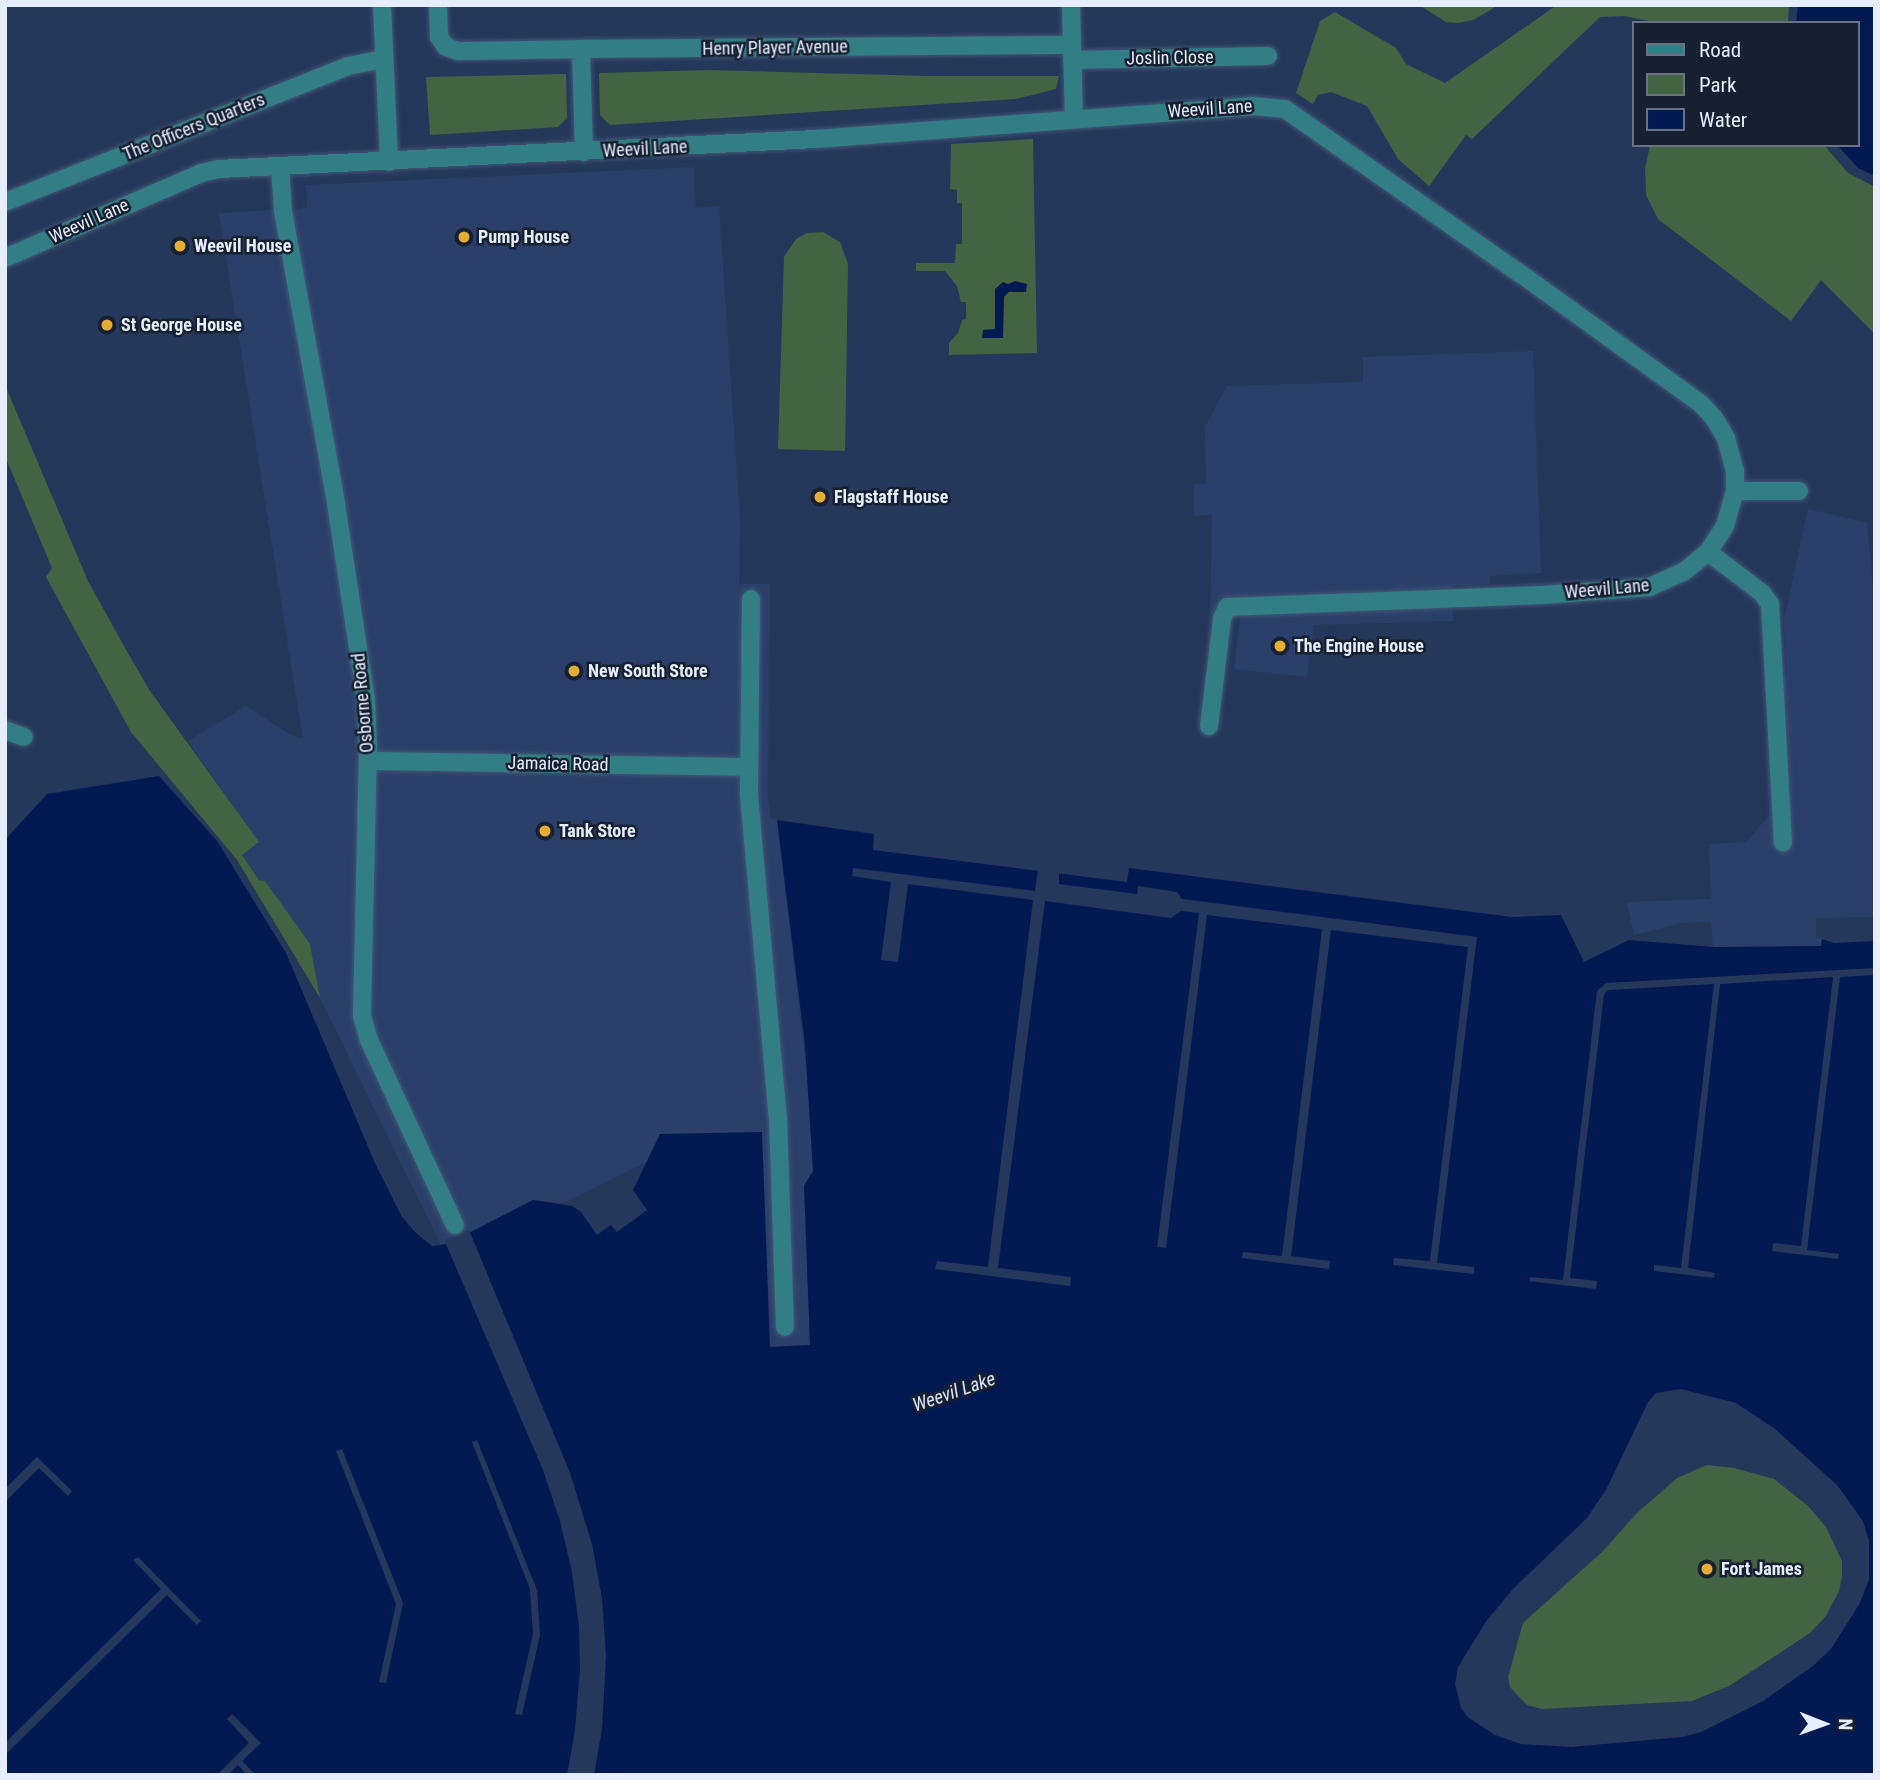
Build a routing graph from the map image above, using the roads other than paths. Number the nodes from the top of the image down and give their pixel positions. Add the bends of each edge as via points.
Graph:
1 (382, 5) edge
2 (438, 5) edge
3 (1071, 5) edge
4 (580, 49) junction
5 (1072, 53) junction
6 (1268, 56) dead end
7 (384, 59) junction
8 (1074, 119) junction
9 (584, 152) junction
10 (389, 162) junction
11 (279, 167) junction
12 (5, 202) edge
13 (5, 258) edge
14 (1735, 491) junction
15 (1799, 491) dead end
16 (1708, 552) junction
17 (751, 599) dead end
18 (1209, 726) dead end
19 (5, 730) edge
20 (24, 737) dead end
21 (368, 761) junction
22 (748, 767) junction
23 (1783, 843) dead end
24 (455, 1226) dead end
25 (785, 1326) dead end

1 - 7 street
2 - 4 street, Henry Player Avenue via 439,37 446,47 458,51
3 - 5 street
4 - 5 street, Henry Player Avenue
4 - 9 street
5 - 6 street, Joslin Close
5 - 8 street
7 - 10 street
7 - 12 street, The Officers Quarters via 348,66
8 - 9 street, Weevil Lane
8 - 14 street, Weevil Lane via 1252,106 1289,110 1701,404 1726,438
9 - 10 street, Weevil Lane
10 - 11 street, Weevil Lane
11 - 13 street, Weevil Lane via 201,173
11 - 21 street, Osborne Road via 361,659
14 - 15 street
14 - 16 street, Weevil Lane via 1725,526
16 - 18 street, Weevil Lane via 1683,572 1650,587 1229,606 1223,612
16 - 23 street via 1770,604
17 - 22 street
19 - 20 street
21 - 22 street, Jamaica Road
21 - 24 street, Osborne Road via 362,1016
22 - 25 street via 778,1118

